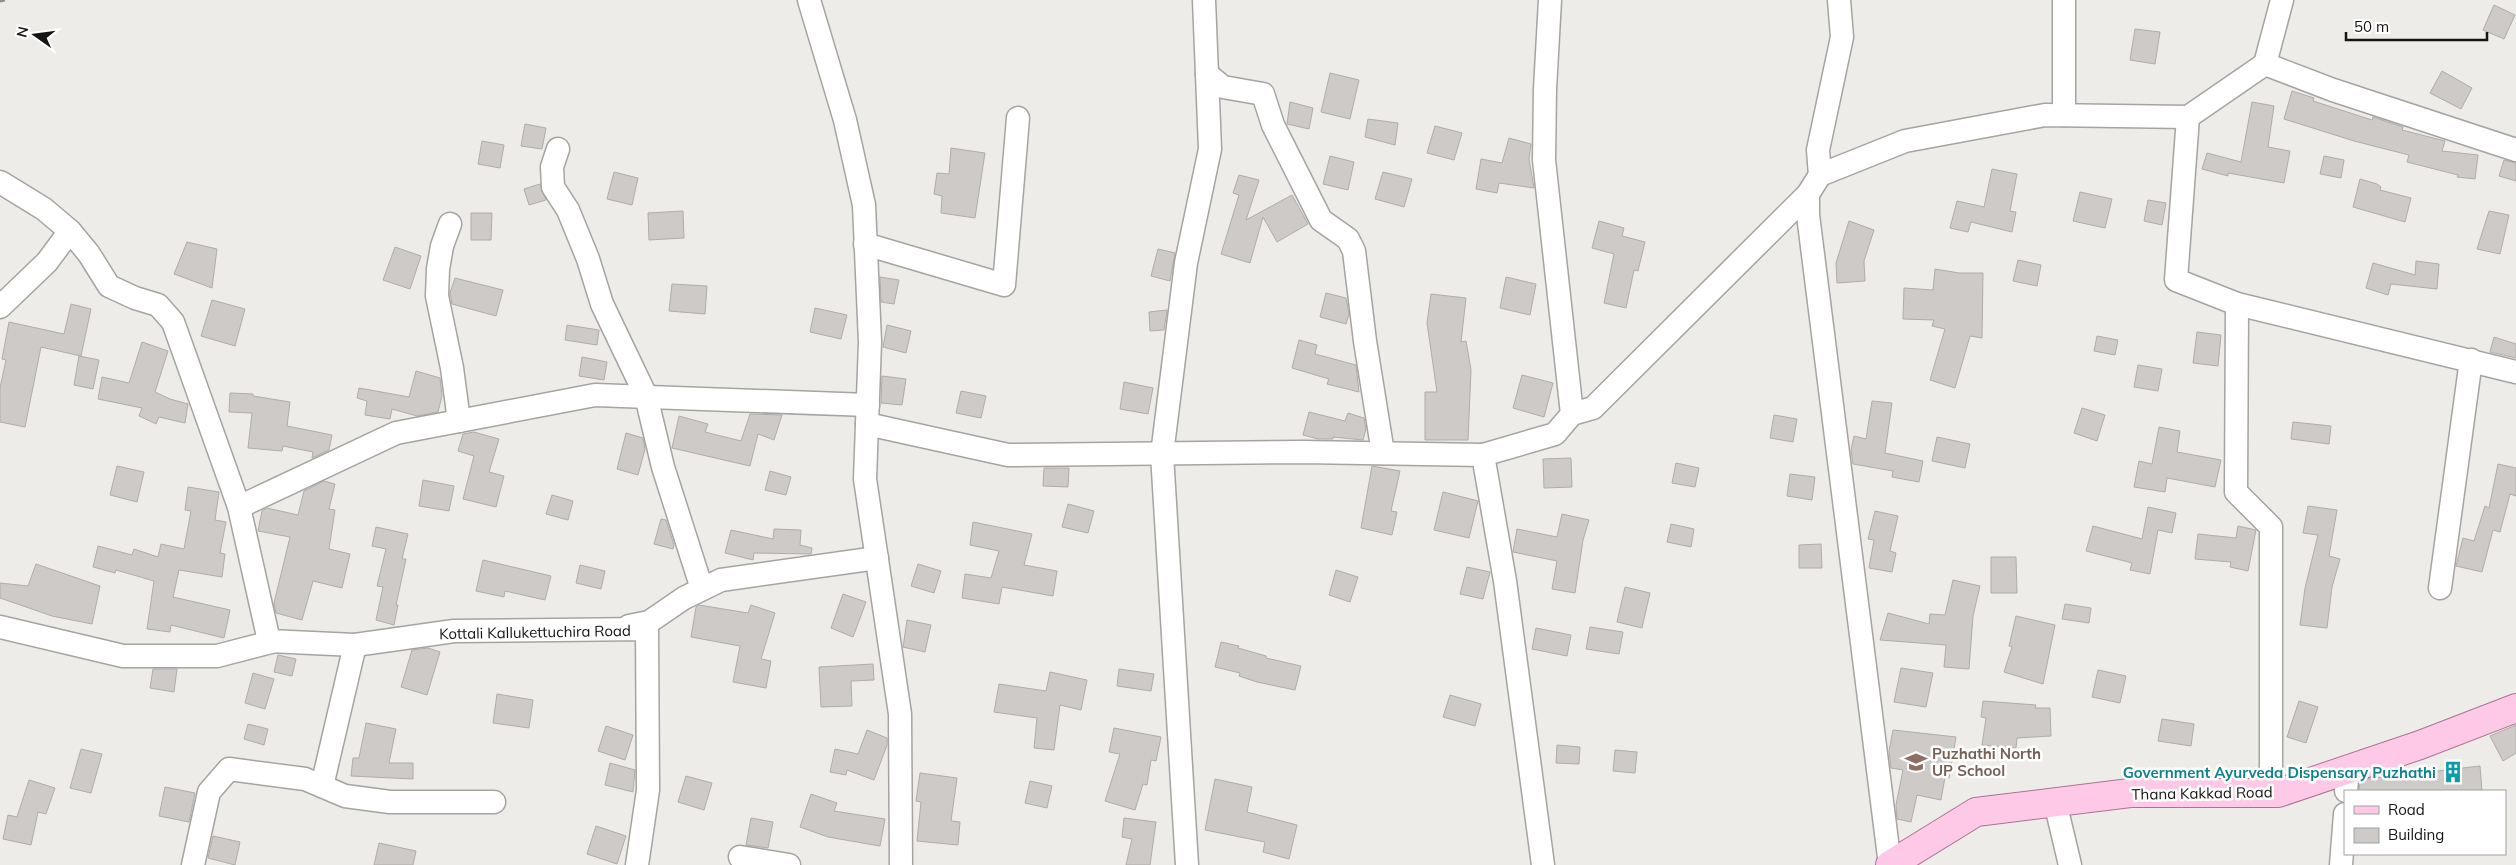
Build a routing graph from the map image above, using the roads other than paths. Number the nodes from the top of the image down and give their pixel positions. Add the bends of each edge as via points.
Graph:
1 (809, 0) edge
2 (1204, 0) edge
3 (1550, 0) edge
4 (1839, 0) edge
5 (2064, 0) edge
6 (2282, 0) edge
7 (2265, 64) junction
8 (1206, 74) junction
9 (2064, 115) junction
10 (2188, 117) junction
11 (1018, 118) dead end
12 (558, 149) dead end
13 (2516, 150) edge
14 (1820, 175) junction
15 (0, 182) edge
16 (1808, 194) junction
17 (450, 224) dead end
18 (70, 231) junction
19 (866, 244) junction
20 (2237, 304) junction
21 (0, 307) edge
22 (2471, 360) junction
23 (2516, 372) edge
24 (646, 396) junction
25 (867, 414) junction
26 (1572, 414) junction
27 (458, 421) junction
28 (1383, 453) junction
29 (1162, 454) junction
30 (1483, 455) junction
31 (239, 507) junction
32 (877, 558) junction
33 (2440, 588) dead end
34 (702, 589) junction
35 (0, 627) edge
36 (608, 631) junction
37 (275, 641) junction
38 (355, 645) junction
39 (2516, 708) edge
40 (2347, 780) edge
41 (322, 786) junction
42 (2271, 793) junction
43 (494, 802) dead end
44 (2055, 802) junction
45 (2344, 827) edge
46 (740, 857) dead end
47 (193, 865) edge
48 (637, 865) edge
49 (789, 865) edge
50 (901, 865) edge
51 (1187, 865) edge
52 (1543, 865) edge
53 (1890, 865) edge
54 (2070, 865) edge
55 (2341, 865) edge

1 - 19 street via 845,120 864,205
2 - 8 street
3 - 26 street via 1544,160
4 - 14 street via 1842,38 1818,150
5 - 9 street
6 - 7 street
7 - 10 street
7 - 13 street via 2333,90
8 - 28 street via 1223,86 1263,94 1273,125 1321,220 1348,239 1354,251
8 - 29 street via 1210,148 1186,264
9 - 10 street
9 - 14 street via 2045,115 1905,141
10 - 20 street via 2176,280
11 - 19 street via 1004,285
12 - 24 street via 552,167 553,187 568,210 602,304
14 - 16 street
15 - 18 street via 44,209
16 - 26 street via 1593,408
16 - 53 street via 1808,215
17 - 27 street via 442,246 437,296 452,368
18 - 21 street via 47,262
18 - 31 street via 109,286 158,304 173,322
19 - 25 street via 870,342
20 - 22 street
20 - 42 street via 2236,492 2271,527
22 - 23 street
22 - 33 street
24 - 25 street
24 - 27 street via 596,395
24 - 34 street via 663,467
25 - 29 street via 1008,455
25 - 32 street via 865,479
26 - 30 street via 1555,434
27 - 31 street via 396,433
28 - 29 street
28 - 30 street
29 - 51 street
30 - 52 street via 1506,581
31 - 37 street via 269,641
32 - 34 street via 721,580
32 - 50 street via 900,714
34 - 36 street via 649,622
35 - 37 street, Kottali Kallukettuchira Road via 123,656 216,656
36 - 38 street, Kottali Kallukettuchira Road via 454,631
36 - 48 street, Kottali Kallukettuchira Road via 647,628 648,790
37 - 38 street, Kottali Kallukettuchira Road
38 - 41 street
39 - 40 main road, Thana Kakkad Road via 2420,745
40 - 42 main road, Thana Kakkad Road
41 - 43 street via 345,796 390,802
41 - 47 street via 305,779 229,769 209,792
42 - 44 main road, Thana Kakkad Road via 2130,793
44 - 53 main road, Thana Kakkad Road via 1976,812
44 - 54 street
45 - 55 street
46 - 49 street

